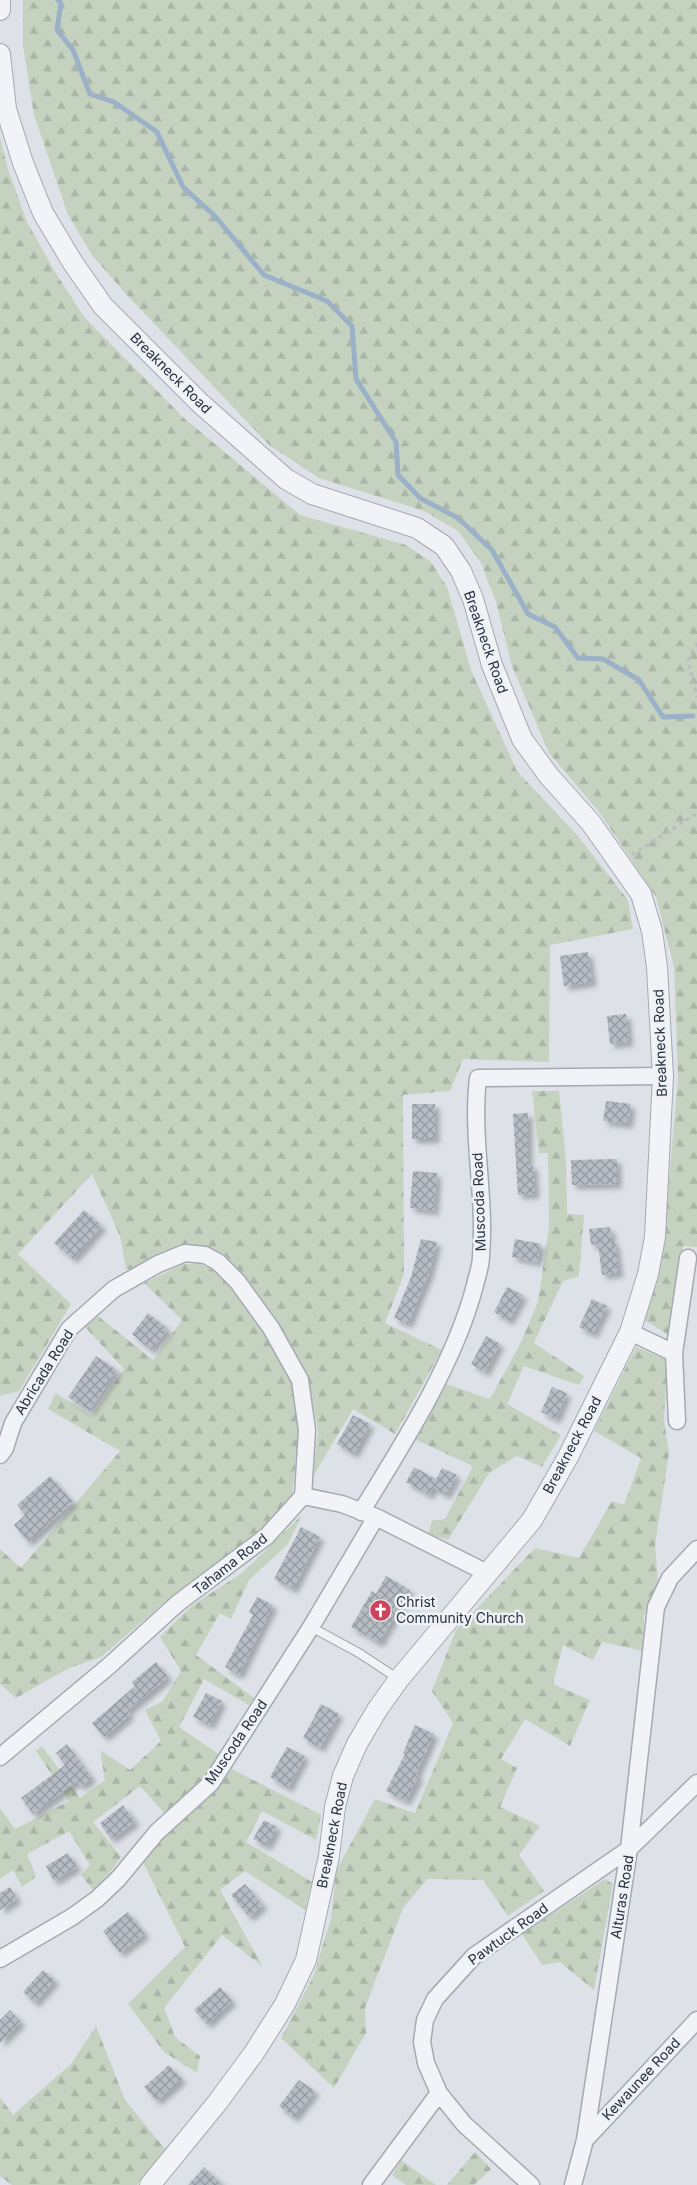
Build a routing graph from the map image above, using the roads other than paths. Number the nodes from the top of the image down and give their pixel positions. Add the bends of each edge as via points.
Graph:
1 (0, 0) edge
2 (0, 10) edge
3 (0, 54) edge
4 (663, 1076) junction
5 (688, 1258) dead end
6 (630, 1332) junction
7 (674, 1353) junction
8 (6, 1420) edge
9 (677, 1421) dead end
10 (0, 1455) edge
11 (303, 1496) junction
12 (369, 1514) junction
13 (697, 1549) edge
14 (486, 1573) junction
15 (311, 1627) junction
16 (399, 1680) junction
17 (0, 1757) edge
18 (697, 1783) edge
19 (629, 1849) junction
20 (0, 1959) edge
21 (697, 2020) edge
22 (439, 2093) junction
23 (585, 2140) junction
24 (150, 2185) edge
25 (371, 2185) edge
26 (530, 2185) edge
27 (573, 2185) edge

1 - 2 street
3 - 4 street, Breakneck Road via 6,109 43,213 103,306 200,403 286,479 312,494 417,528 444,546 461,570 492,665 522,739 548,776 591,823 641,894 652,931 657,967
4 - 6 street, Breakneck Road via 654,1238 648,1274
4 - 12 street, Muscoda Road via 478,1078 475,1105 481,1258 468,1311 450,1354
5 - 7 street
6 - 7 street
6 - 14 street, Breakneck Road via 568,1457 532,1520
7 - 9 street
8 - 10 street, Abricada Road via 5,1448
8 - 11 street, Abricada Road via 69,1329 114,1288 158,1264 185,1254 205,1255 218,1262 238,1281 271,1328 300,1380 307,1430
11 - 12 street via 342,1504
11 - 17 street, Tahama Road via 267,1536 178,1603
12 - 14 street
12 - 15 street, Muscoda Road
13 - 19 street, Alturas Road via 670,1578 656,1607
14 - 16 street, Breakneck Road
15 - 16 lane
15 - 20 street, Muscoda Road via 211,1783 157,1832 97,1899
16 - 24 street, Breakneck Road via 357,1744 343,1776 314,1931 306,1960 285,2004 217,2103
18 - 19 street, Pawtuck Road
19 - 22 street, Pawtuck Road via 474,1956 435,1999 425,2020 422,2042 426,2063
19 - 23 street, Alturas Road
21 - 23 street, Kewaunee Road
22 - 25 street
22 - 26 street, Pawtuck Road via 464,2124
23 - 27 street, Alturas Road

